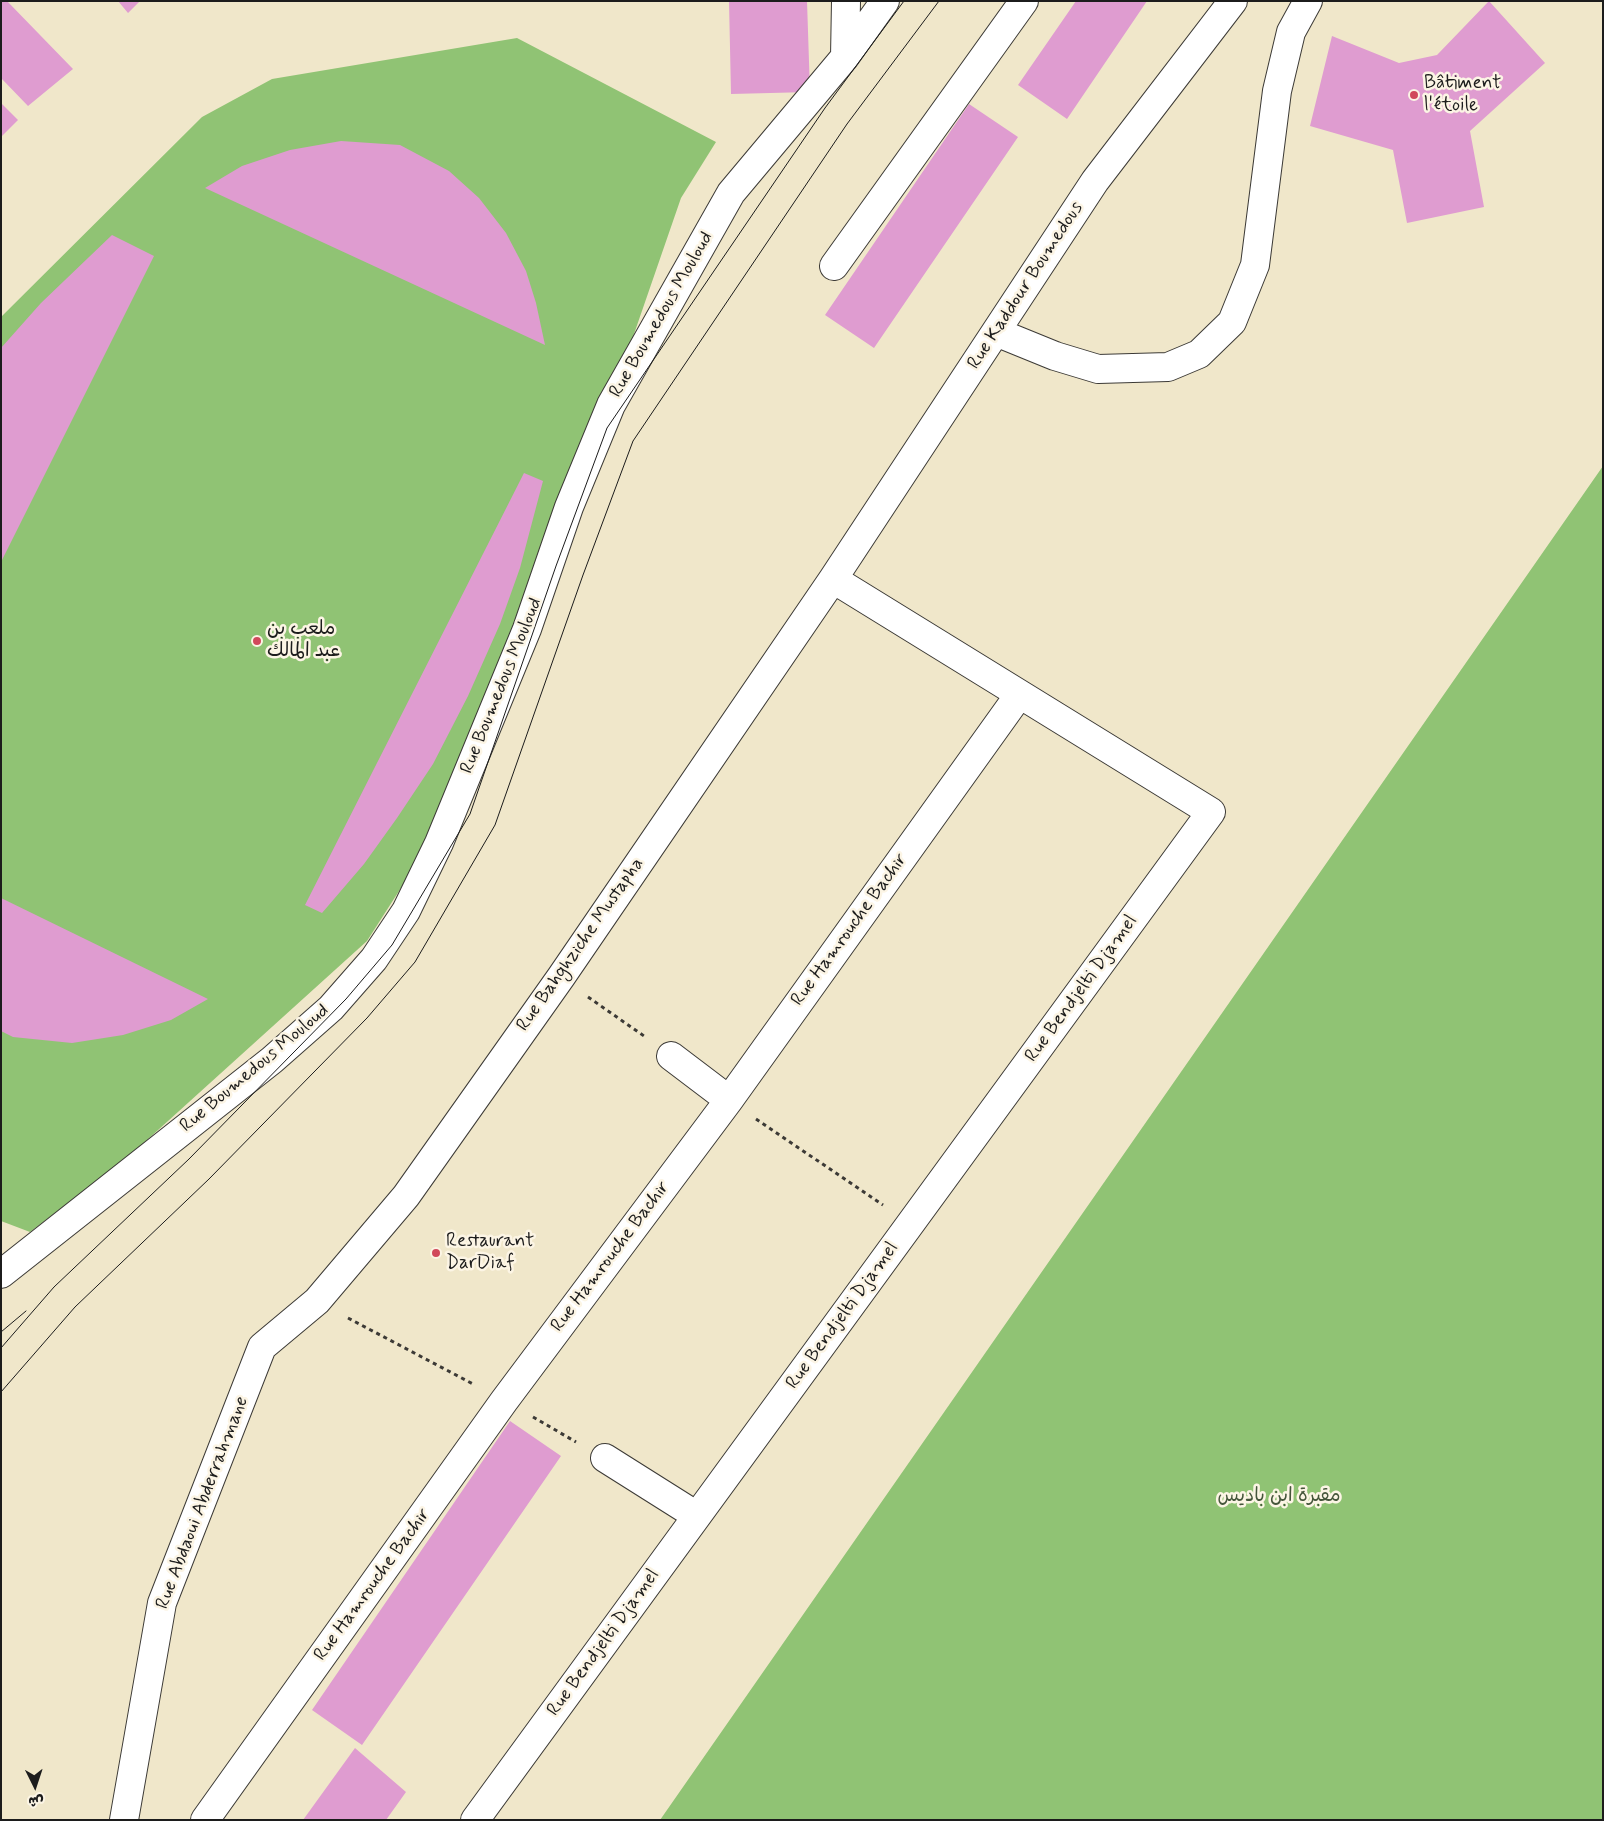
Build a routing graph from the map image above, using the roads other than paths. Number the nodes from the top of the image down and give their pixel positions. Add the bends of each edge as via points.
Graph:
1 (846, 1) edge
2 (885, 1) edge
3 (1024, 1) edge
4 (1233, 1) edge
5 (1308, 1) edge
6 (845, 57) junction
7 (834, 266) dead end
8 (996, 332) junction
9 (832, 579) junction
10 (1019, 696) junction
11 (670, 1056) road end
12 (729, 1100) junction
13 (1, 1274) edge
14 (317, 1301) joint
15 (605, 1458) road end
16 (697, 1516) junction
17 (124, 1820) edge
18 (205, 1820) edge
19 (475, 1820) edge

1 - 6 street
2 - 6 street, Rue Boumedous Mouloud
3 - 7 street
4 - 8 street, Rue Kaddour Boumedous via 1095,182
5 - 8 street via 1291,32 1277,91 1255,265 1232,322 1199,354 1168,367 1098,369
6 - 13 street, Rue Boumedous Mouloud via 731,193 612,405 569,507 527,629 438,843 406,911 374,959 330,1008 272,1060
8 - 9 street, Rue Kaddour Boumedous
9 - 10 street
9 - 14 street, Rue Bahghziche Mustapha via 561,977 406,1196
10 - 12 street, Rue Hamrouche Bachir
10 - 16 street, Rue Bendjelti Djamel via 1211,812
11 - 12 street
12 - 18 street, Rue Hamrouche Bachir via 504,1401
14 - 17 street, Rue Abdaoui Abderrahmane via 262,1347 162,1603
15 - 16 street
16 - 19 street, Rue Bendjelti Djamel

